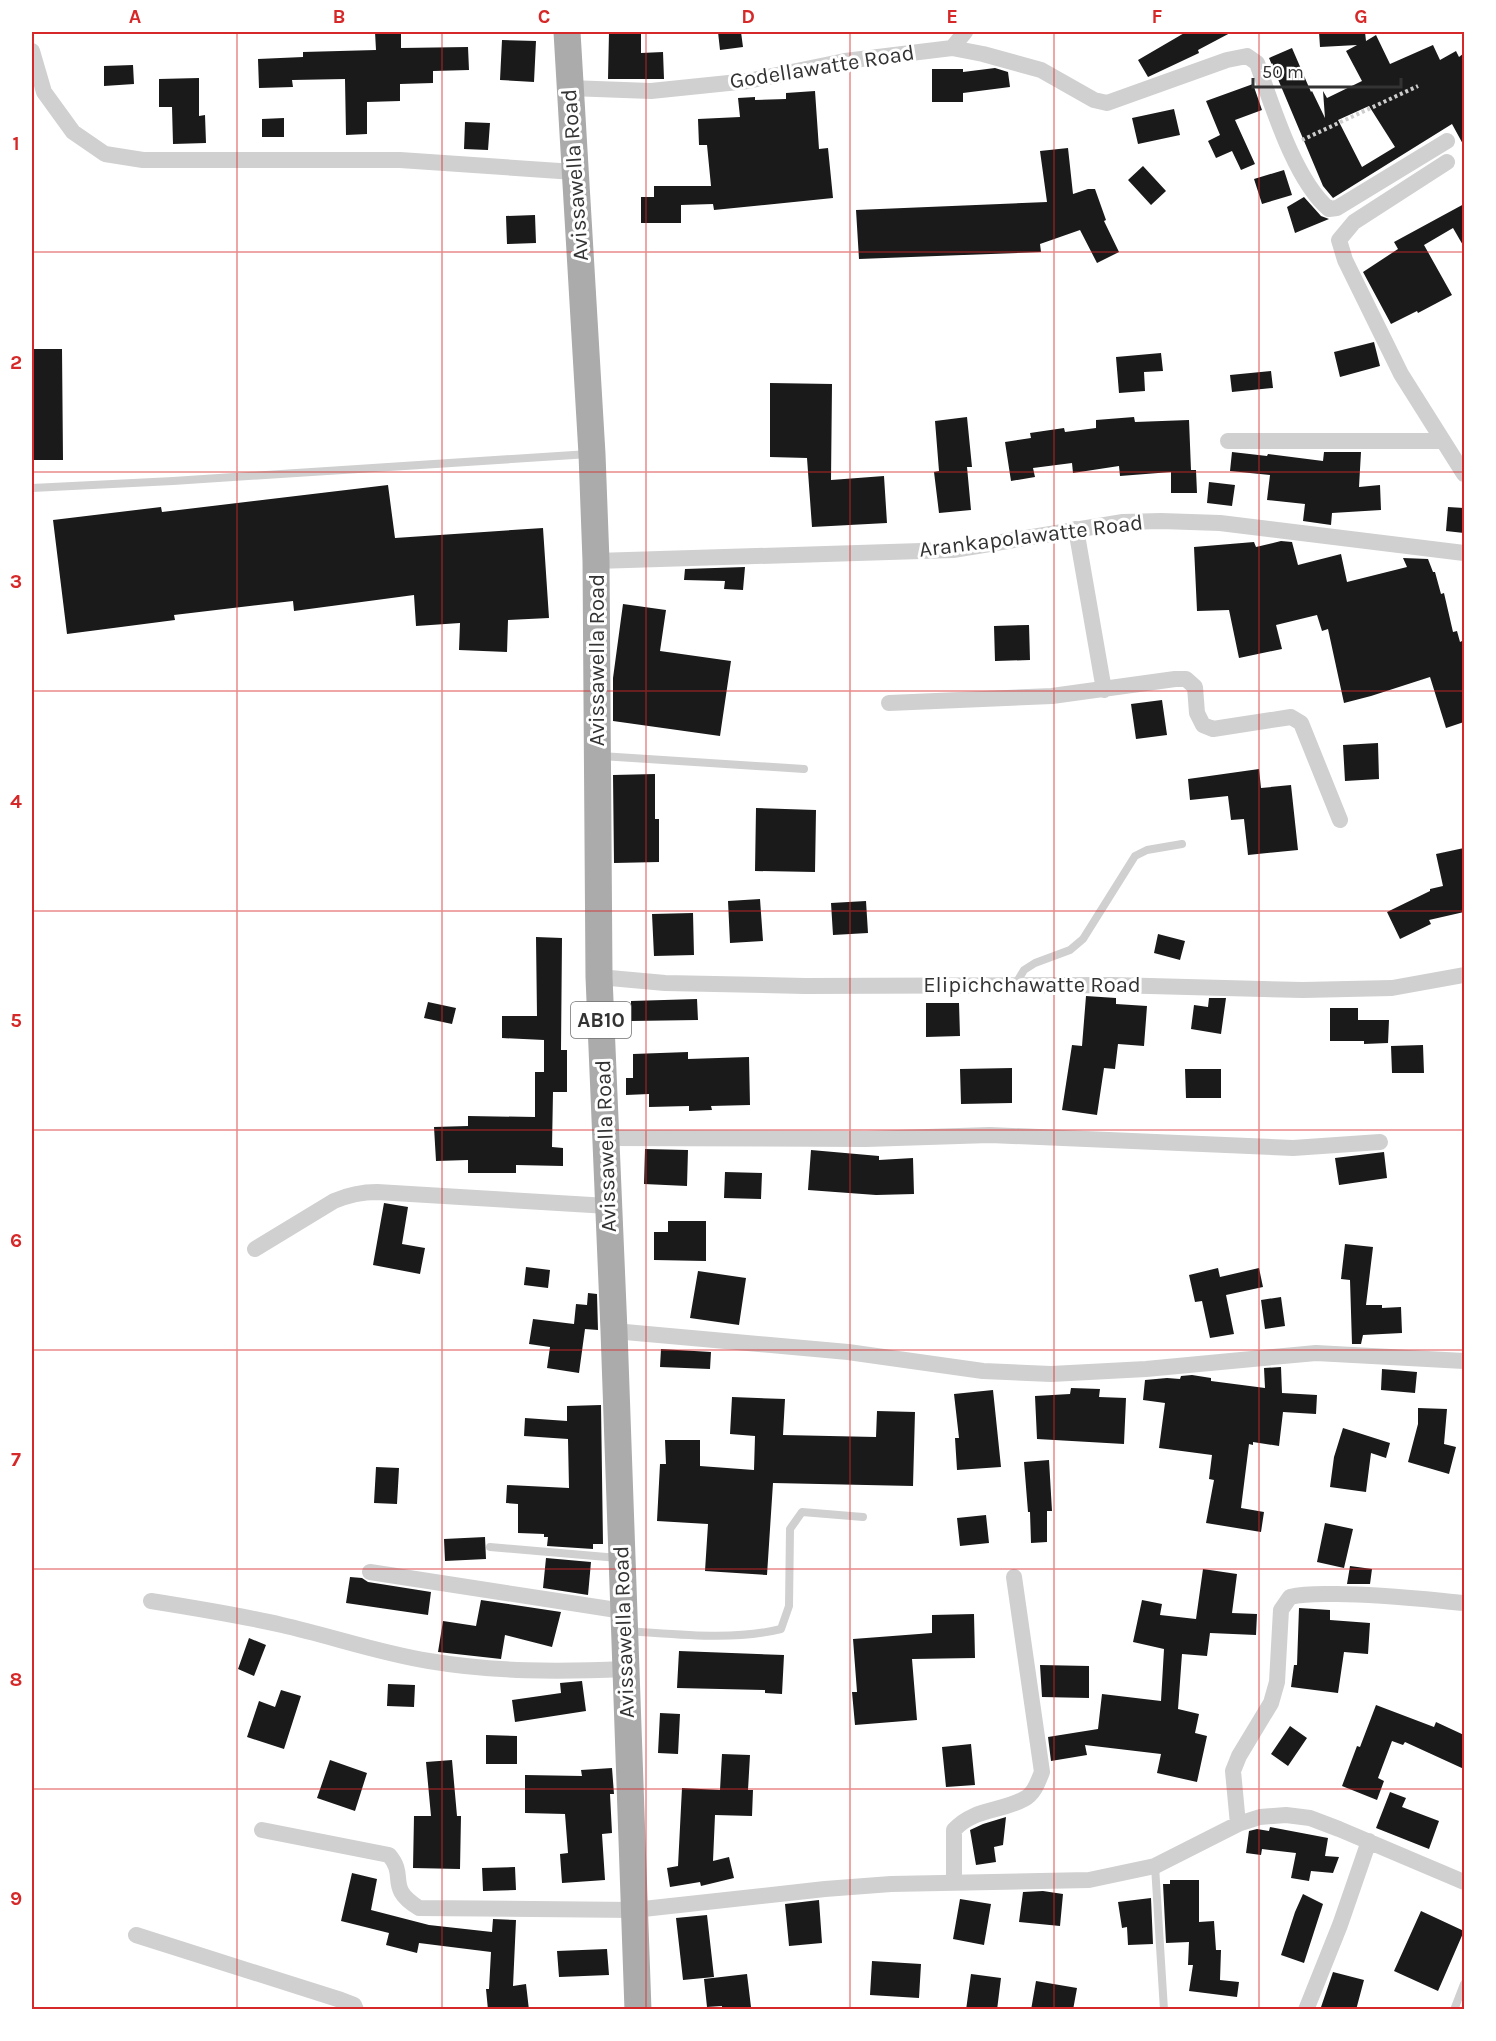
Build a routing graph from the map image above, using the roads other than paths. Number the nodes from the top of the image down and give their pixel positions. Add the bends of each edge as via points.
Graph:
1 (567, 32) edge
2 (966, 32) edge
3 (952, 48) junction
4 (32, 51) edge
5 (569, 88) junction
6 (1447, 141) dead end
7 (1447, 162) dead end
8 (574, 172) junction
9 (1228, 441) dead end
10 (1443, 441) junction
11 (592, 454) junction
12 (1464, 474) edge
13 (32, 488) edge
14 (1076, 529) junction
15 (1464, 553) edge
16 (596, 561) junction
17 (1104, 690) junction
18 (889, 703) dead end
19 (597, 756) junction
20 (804, 769) dead end
21 (1340, 820) dead end
22 (1182, 844) dead end
23 (1464, 975) edge
24 (599, 977) junction
25 (1015, 985) junction
26 (605, 1137) junction
27 (1380, 1143) dead end
28 (608, 1206) junction
29 (255, 1249) dead end
30 (614, 1331) junction
31 (1464, 1360) edge
32 (863, 1517) dead end
33 (490, 1547) dead end
34 (621, 1558) junction
35 (370, 1572) dead end
36 (1014, 1577) dead end
37 (151, 1601) dead end
38 (1464, 1603) edge
39 (623, 1621) junction
40 (625, 1669) junction
41 (1238, 1824) junction
42 (262, 1830) dead end
43 (1369, 1841) junction
44 (1155, 1866) junction
45 (954, 1881) junction
46 (1464, 1882) edge
47 (634, 1910) junction
48 (136, 1935) dead end
49 (1464, 1984) edge
50 (356, 2010) edge
51 (638, 2010) edge
52 (1164, 2010) edge
53 (1306, 2010) edge
54 (1454, 2010) edge

1 - 5 main road, Avissawella Road / AB10
2 - 3 street
3 - 5 street, Godellawatte Road via 845,61 748,81 651,91
3 - 6 street, Godellawatte Road via 1041,70 1107,104 1248,56 1257,63 1288,146 1317,199 1329,209 1337,208
4 - 8 street via 44,92 73,132 105,154 143,160 400,160
5 - 8 main road, Avissawella Road / AB10
7 - 10 street via 1354,222 1339,240 1401,374
8 - 11 main road, Avissawella Road / AB10
9 - 10 street
10 - 12 street
11 - 13 lane
11 - 16 main road, Avissawella Road / AB10
14 - 15 street, Arankapolawatte Road via 1123,522 1220,523
14 - 16 street, Arankapolawatte Road via 953,550
14 - 17 street
16 - 19 main road, Avissawella Road / AB10
17 - 18 street
17 - 21 street via 1186,679 1195,687 1197,713 1203,725 1213,729 1291,717 1301,723
19 - 20 lane
19 - 24 main road, Avissawella Road / AB10
22 - 25 lane via 1135,856 1083,939 1070,950 1024,970
23 - 25 street, Elipichchawatte Road via 1392,988 1303,990
24 - 25 street, Elipichchawatte Road via 665,983 805,986
24 - 26 main road, Avissawella Road / AB10
26 - 27 street via 1022,1136 1293,1148
26 - 28 main road, Avissawella Road / AB10
28 - 29 street via 363,1192 334,1201
28 - 30 main road, Avissawella Road / AB10
30 - 31 street via 848,1352 983,1371 1051,1374 1316,1353
30 - 34 main road, Avissawella Road / AB10
32 - 39 lane via 802,1512 790,1529 789,1606 781,1629 717,1635
33 - 34 lane
34 - 39 main road, Avissawella Road / AB10
35 - 39 street
36 - 45 street via 1042,1772 1025,1799 964,1820 954,1830
37 - 40 street via 283,1625 439,1663 514,1670
38 - 41 street via 1344,1594 1290,1597 1281,1610 1277,1682 1271,1703 1233,1771
39 - 40 main road, Avissawella Road / AB10
40 - 47 main road, Avissawella Road / AB10
41 - 43 street via 1260,1817 1310,1818
41 - 44 street
42 - 47 street via 389,1855 396,1864 398,1888 405,1900 419,1908
43 - 46 street
43 - 53 street
44 - 45 street via 1089,1880
44 - 52 lane
45 - 47 street via 825,1889
47 - 51 main road, Avissawella Road / AB10
48 - 50 street via 341,2000 354,2005
49 - 54 lane

